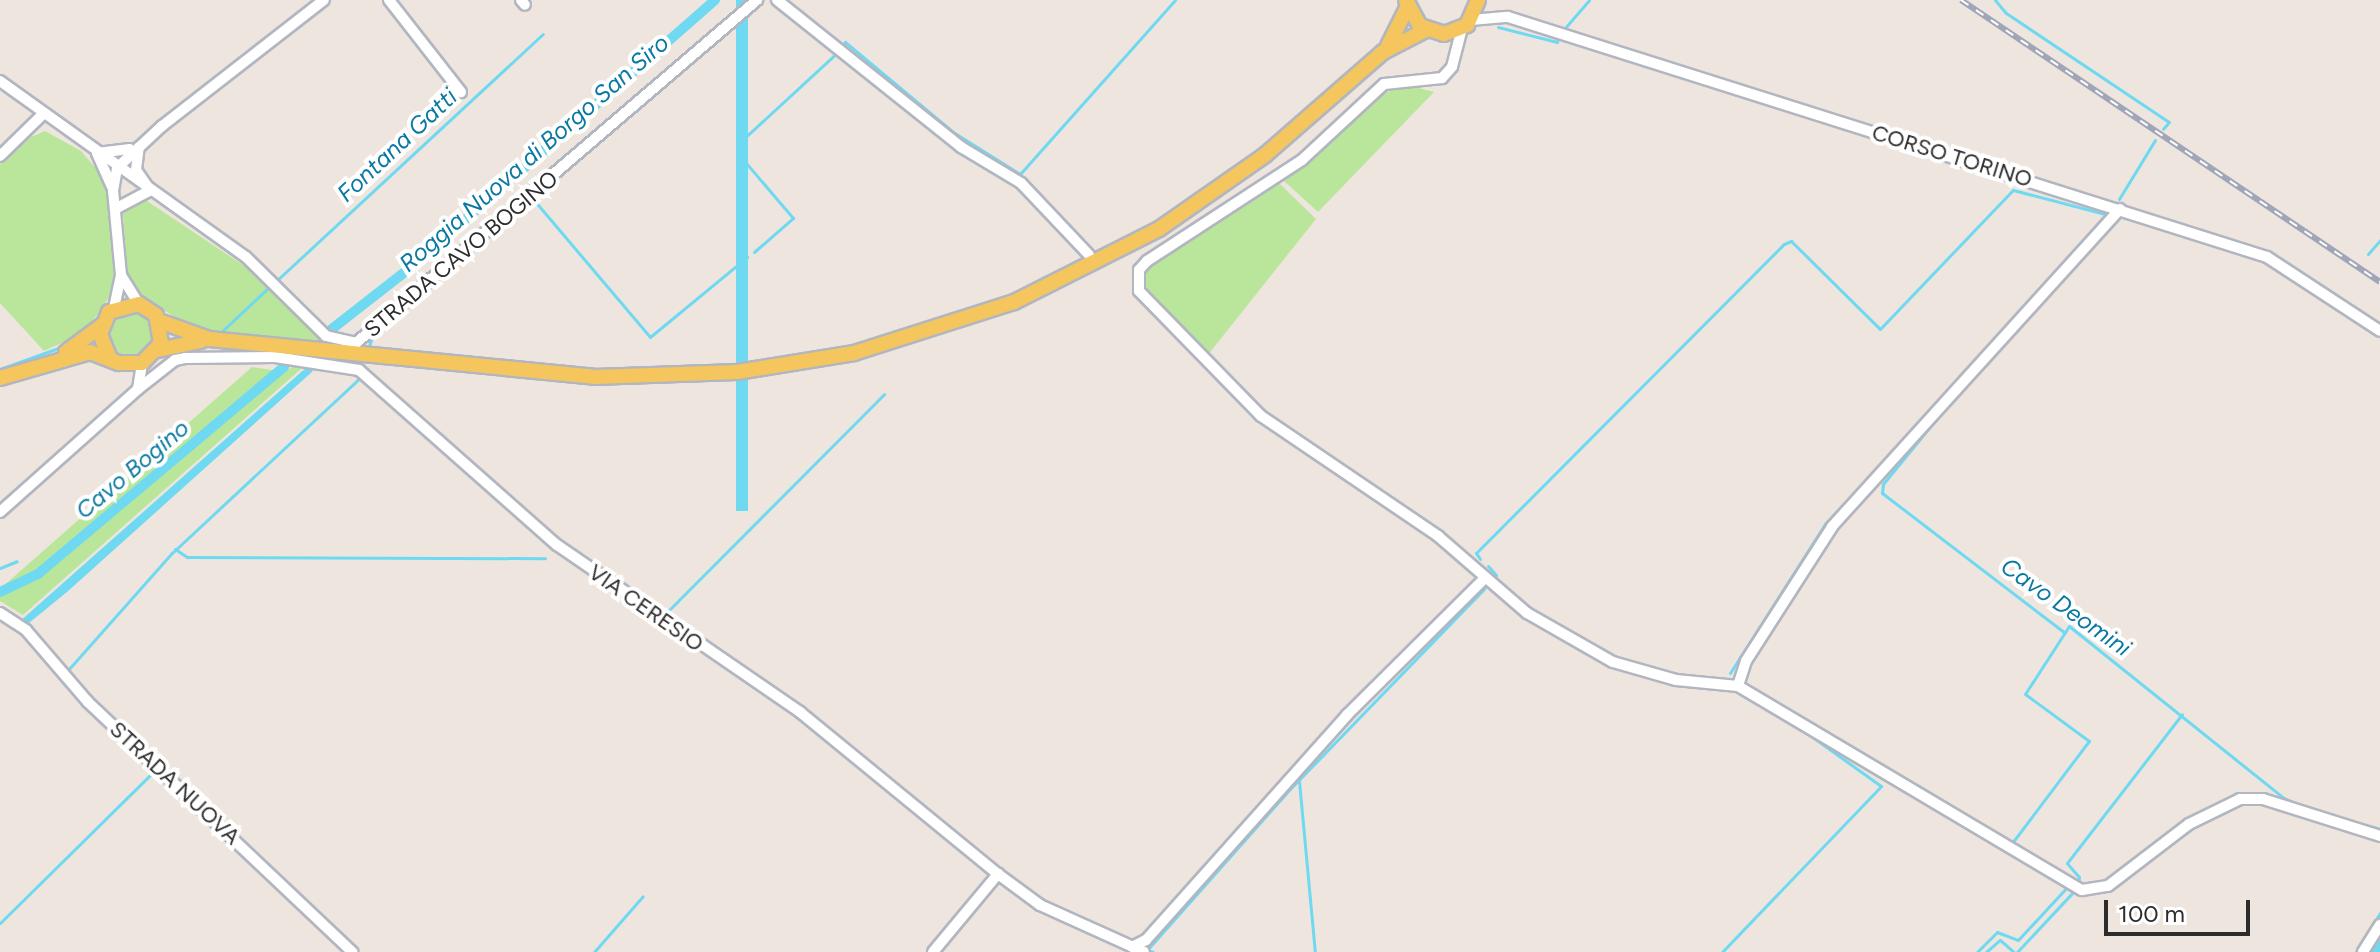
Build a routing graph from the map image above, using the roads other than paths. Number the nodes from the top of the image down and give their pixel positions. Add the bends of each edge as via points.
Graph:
1 (324, 0) edge
2 (389, 0) edge
3 (757, 0) edge
4 (777, 0) edge
5 (1480, 0) edge
6 (1407, 4) edge
7 (1508, 17) junction
8 (1466, 24) junction
9 (1431, 32) junction
10 (1383, 52) junction
11 (1453, 54) junction
12 (0, 81) edge
13 (461, 92) dead end
14 (43, 114) junction
15 (140, 145) junction
16 (97, 153) junction
17 (0, 156) edge
18 (117, 168) junction
19 (150, 190) junction
20 (113, 191) junction
21 (115, 209) junction
22 (2120, 209) junction
23 (1089, 255) dead end
24 (121, 275) junction
25 (139, 304) junction
26 (114, 308) junction
27 (159, 321) junction
28 (101, 326) junction
29 (2380, 331) edge
30 (209, 339) junction
31 (158, 350) junction
32 (56, 358) junction
33 (114, 359) junction
34 (142, 363) junction
35 (0, 378) edge
36 (138, 386) junction
37 (0, 512) edge
38 (1484, 579) junction
39 (0, 613) edge
40 (1738, 686) junction
41 (2380, 836) edge
42 (998, 874) junction
43 (2380, 925) edge
44 (1132, 947) junction
45 (352, 952) edge
46 (933, 952) edge
47 (1144, 952) edge
48 (2363, 952) edge

1 - 15 street
2 - 13 street
3 - 19 street, STRADA CAVO BOGINO via 356,343 326,336 246,257
4 - 23 street via 961,147 1021,183
5 - 7 street, CORSO TORINO
5 - 8 main road
6 - 9 main road
6 - 10 main road
7 - 8 street, CORSO TORINO
7 - 22 street, CORSO TORINO
8 - 9 main road
8 - 11 street
9 - 10 main road
9 - 11 street
10 - 30 main road via 1265,155 1159,229 1014,302 854,353 737,372 594,377
11 - 38 street via 1452,67 1442,78 1384,84 1302,160 1147,261 1137,280 1143,299 1261,416 1438,536
12 - 14 street
14 - 16 street
14 - 17 street
15 - 16 street via 115,154
15 - 18 street
15 - 19 street via 136,170
16 - 18 street
16 - 20 street
18 - 19 street, STRADA CAVO BOGINO
18 - 20 street
19 - 21 street via 133,194
20 - 21 street
21 - 24 street
22 - 29 street, CORSO TORINO via 2267,257
22 - 40 street via 1832,527 1746,661
24 - 25 street
24 - 26 street
25 - 26 main road
25 - 27 main road
26 - 28 main road
27 - 30 main road
27 - 31 main road
28 - 32 main road
28 - 33 main road via 101,342
30 - 31 main road
31 - 34 main road
32 - 33 main road via 90,352
32 - 35 main road
33 - 34 main road
33 - 36 street
34 - 36 street
36 - 37 street
36 - 42 street, VIA CERESIO via 185,358 275,357 351,365 557,545 800,712
38 - 40 street via 1536,619 1613,662 1676,680
38 - 44 street via 1347,715 1146,940
39 - 45 street, STRADA NUOVA via 26,630 88,702
40 - 41 street via 2082,890 2108,886 2189,824 2240,799 2263,799
42 - 44 street, VIA CERESIO via 1040,905
42 - 46 street
43 - 48 street
44 - 47 street, VIA CERESIO

